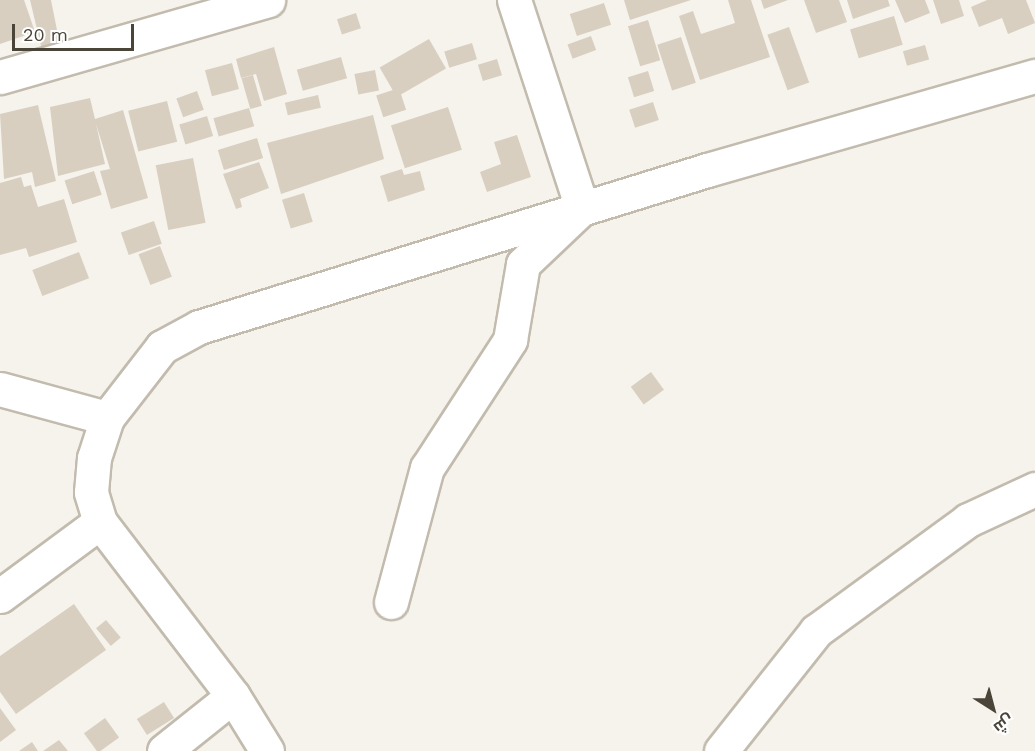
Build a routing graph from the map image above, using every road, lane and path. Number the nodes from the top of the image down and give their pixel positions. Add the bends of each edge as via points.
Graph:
1 (268, 0) edge
2 (514, 0) edge
3 (0, 76) edge
4 (1035, 76) edge
5 (582, 208) junction
6 (0, 389) edge
7 (107, 418) junction
8 (1035, 489) edge
9 (99, 522) junction
10 (0, 596) edge
11 (391, 602) dead end
12 (233, 696) junction
13 (164, 751) edge
14 (267, 751) edge
15 (721, 751) edge

1 - 3 street
2 - 5 street
4 - 5 street
5 - 7 street via 199,327 162,347
5 - 11 street via 524,264 510,340 427,468
6 - 7 street
7 - 9 street via 94,458 91,492
8 - 15 street via 968,520 816,631
9 - 10 street
9 - 12 street
12 - 13 street
12 - 14 street

